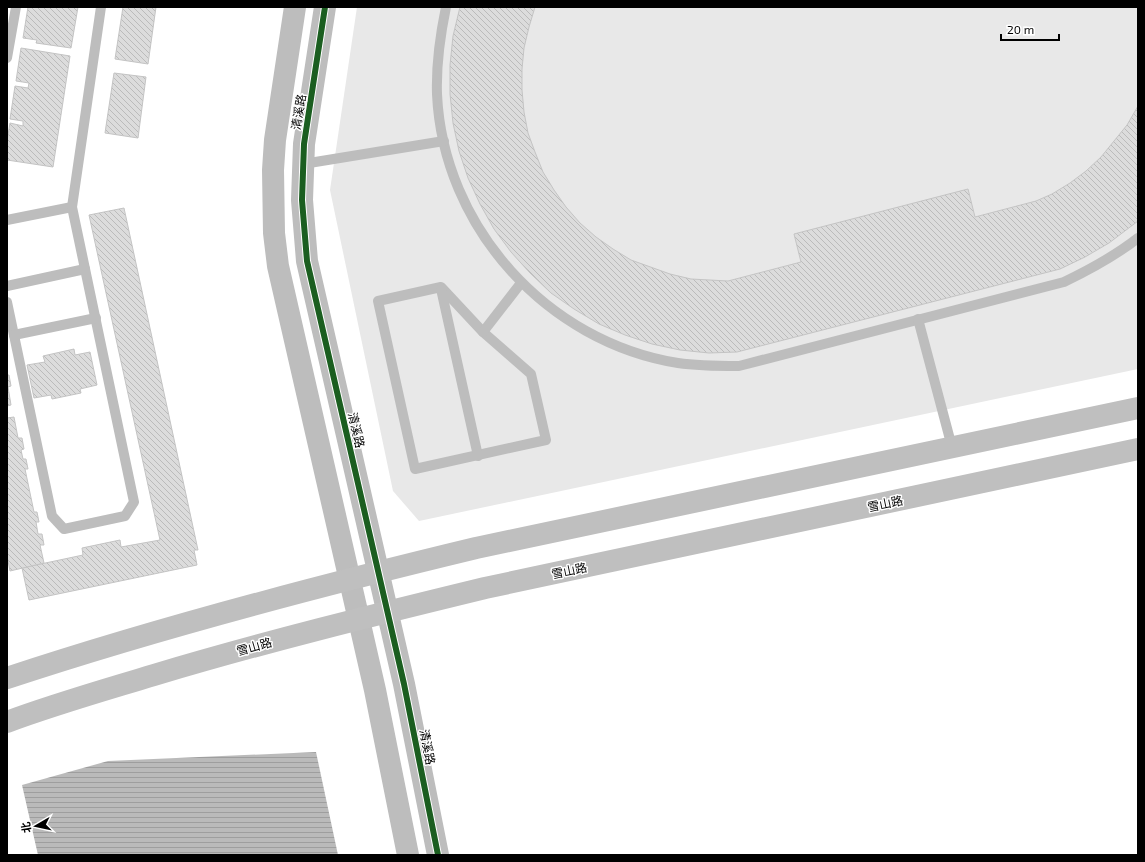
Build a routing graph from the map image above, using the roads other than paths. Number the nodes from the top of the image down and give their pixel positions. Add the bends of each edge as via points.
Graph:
1 (16, 7) edge
2 (101, 7) edge
3 (296, 7) edge
4 (325, 7) edge
5 (446, 7) edge
6 (7, 58) edge
7 (444, 141) junction
8 (303, 164) junction
9 (72, 207) junction
10 (7, 220) edge
11 (1138, 238) edge
12 (85, 270) junction
13 (521, 283) junction
14 (7, 286) edge
15 (441, 287) junction
16 (7, 302) edge
17 (96, 318) junction
18 (918, 319) junction
19 (484, 332) junction
20 (14, 336) junction
21 (1138, 408) edge
22 (952, 447) junction
23 (1138, 449) edge
24 (478, 456) junction
25 (378, 571) junction
26 (350, 578) junction
27 (387, 611) junction
28 (359, 618) junction
29 (7, 678) edge
30 (7, 722) edge
31 (408, 855) edge
32 (438, 855) edge

1 - 6 lane
2 - 9 lane
3 - 26 street, 清溪路 via 275,140 275,239 278,266
4 - 8 street, 清溪路
5 - 7 lane via 437,64 437,94
7 - 8 lane
7 - 13 lane via 456,183 468,210 501,261
8 - 25 street, 清溪路 via 302,200 307,261
9 - 10 lane
9 - 12 lane
11 - 18 lane via 1091,269 1064,282
12 - 14 lane
12 - 17 lane
13 - 18 lane via 543,303 593,336 649,357 708,366 739,366
13 - 19 lane
15 - 19 lane
15 - 24 lane
15 - 24 lane via 378,301 415,469
16 - 20 lane
17 - 20 lane
17 - 20 lane via 134,502 125,516 118,518 64,529 52,516
18 - 22 lane
19 - 24 lane via 531,374 546,440
21 - 22 main road
22 - 25 main road
23 - 27 main road, 雪山路 via 493,586
25 - 26 main road
25 - 27 street, 清溪路
26 - 28 street, 清溪路
26 - 29 main road via 113,644
27 - 28 main road, 雪山路
27 - 32 street, 清溪路
28 - 30 main road, 雪山路 via 186,665
28 - 31 street, 清溪路 via 376,690

